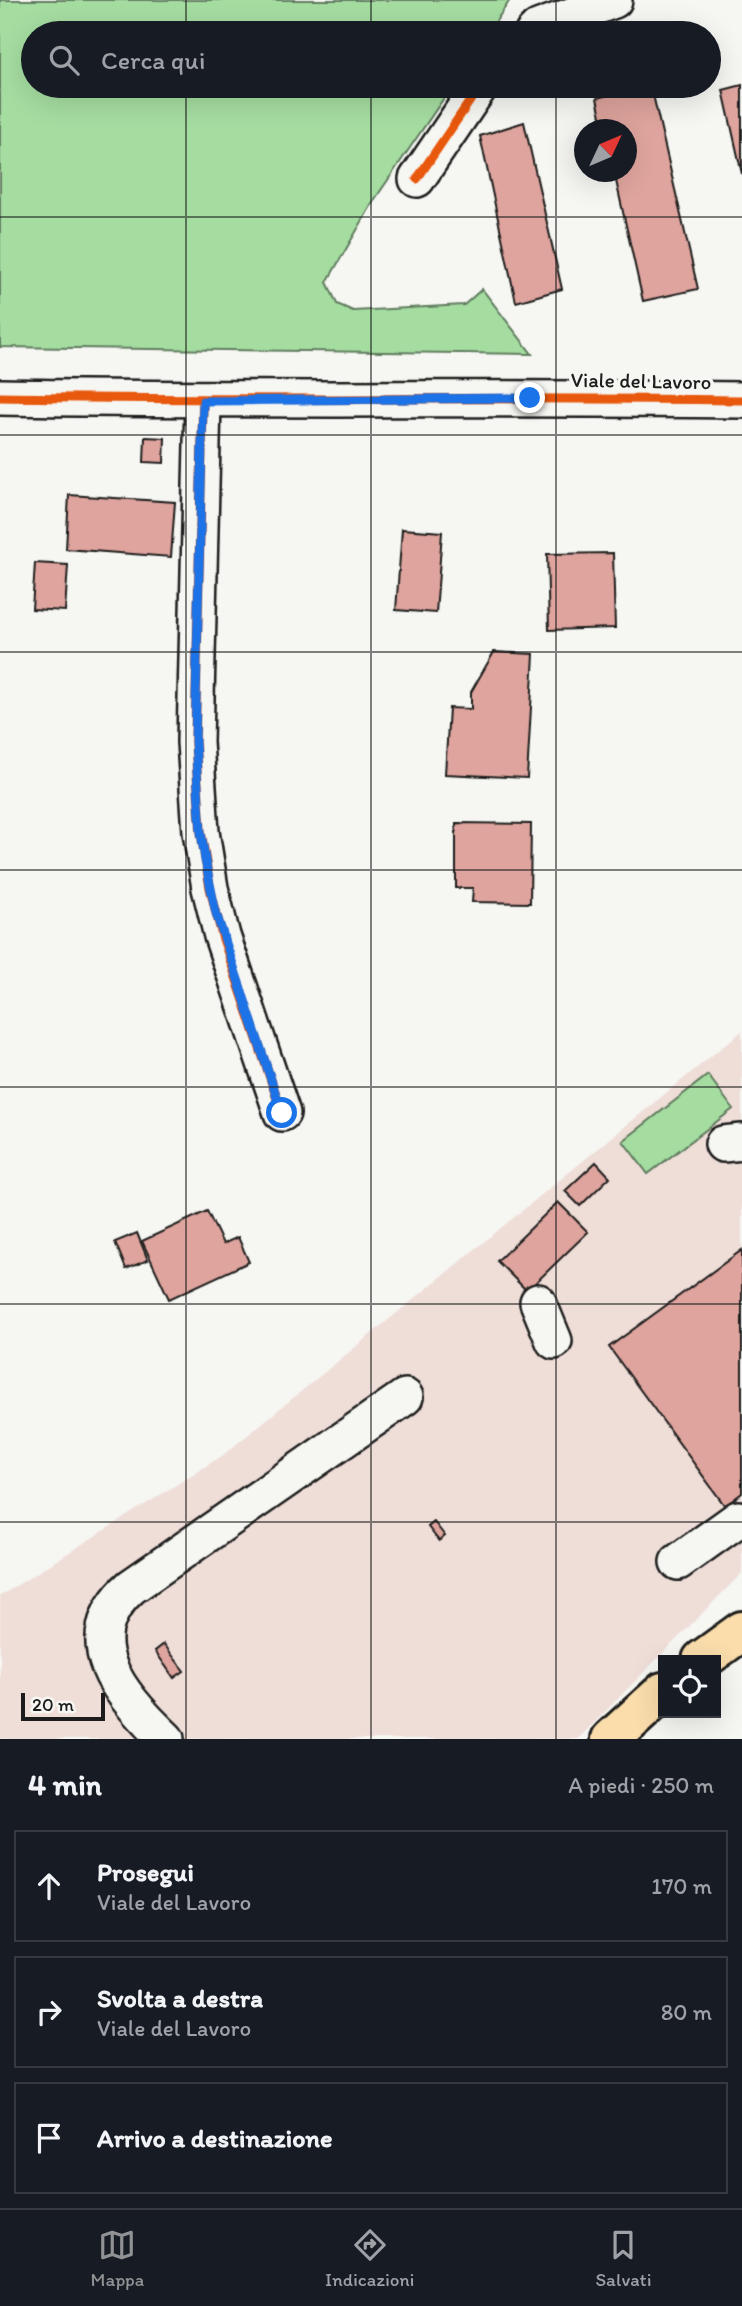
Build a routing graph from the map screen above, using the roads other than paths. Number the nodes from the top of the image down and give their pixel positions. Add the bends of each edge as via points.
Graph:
1 (614, 0) edge
2 (557, 21) edge
3 (472, 98) edge
4 (417, 179) dead end
5 (0, 397) edge
6 (742, 400) edge
7 (203, 401) junction
8 (282, 1113) dead end
9 (538, 1302) dead end
10 (554, 1341) dead end
11 (405, 1397) dead end
12 (737, 1519) dead end
13 (678, 1562) dead end
14 (742, 1631) edge
15 (709, 1655) edge
16 (658, 1697) edge
17 (166, 1739) edge
18 (611, 1739) edge

1 - 2 street
3 - 4 street
5 - 7 street, Viale del Lavoro
6 - 7 street, Viale del Lavoro
7 - 8 street via 195,742 201,832 219,924
9 - 10 street
11 - 17 street via 131,1587 114,1604 102,1633 107,1663 124,1693
12 - 13 street
14 - 15 main road
16 - 18 main road

